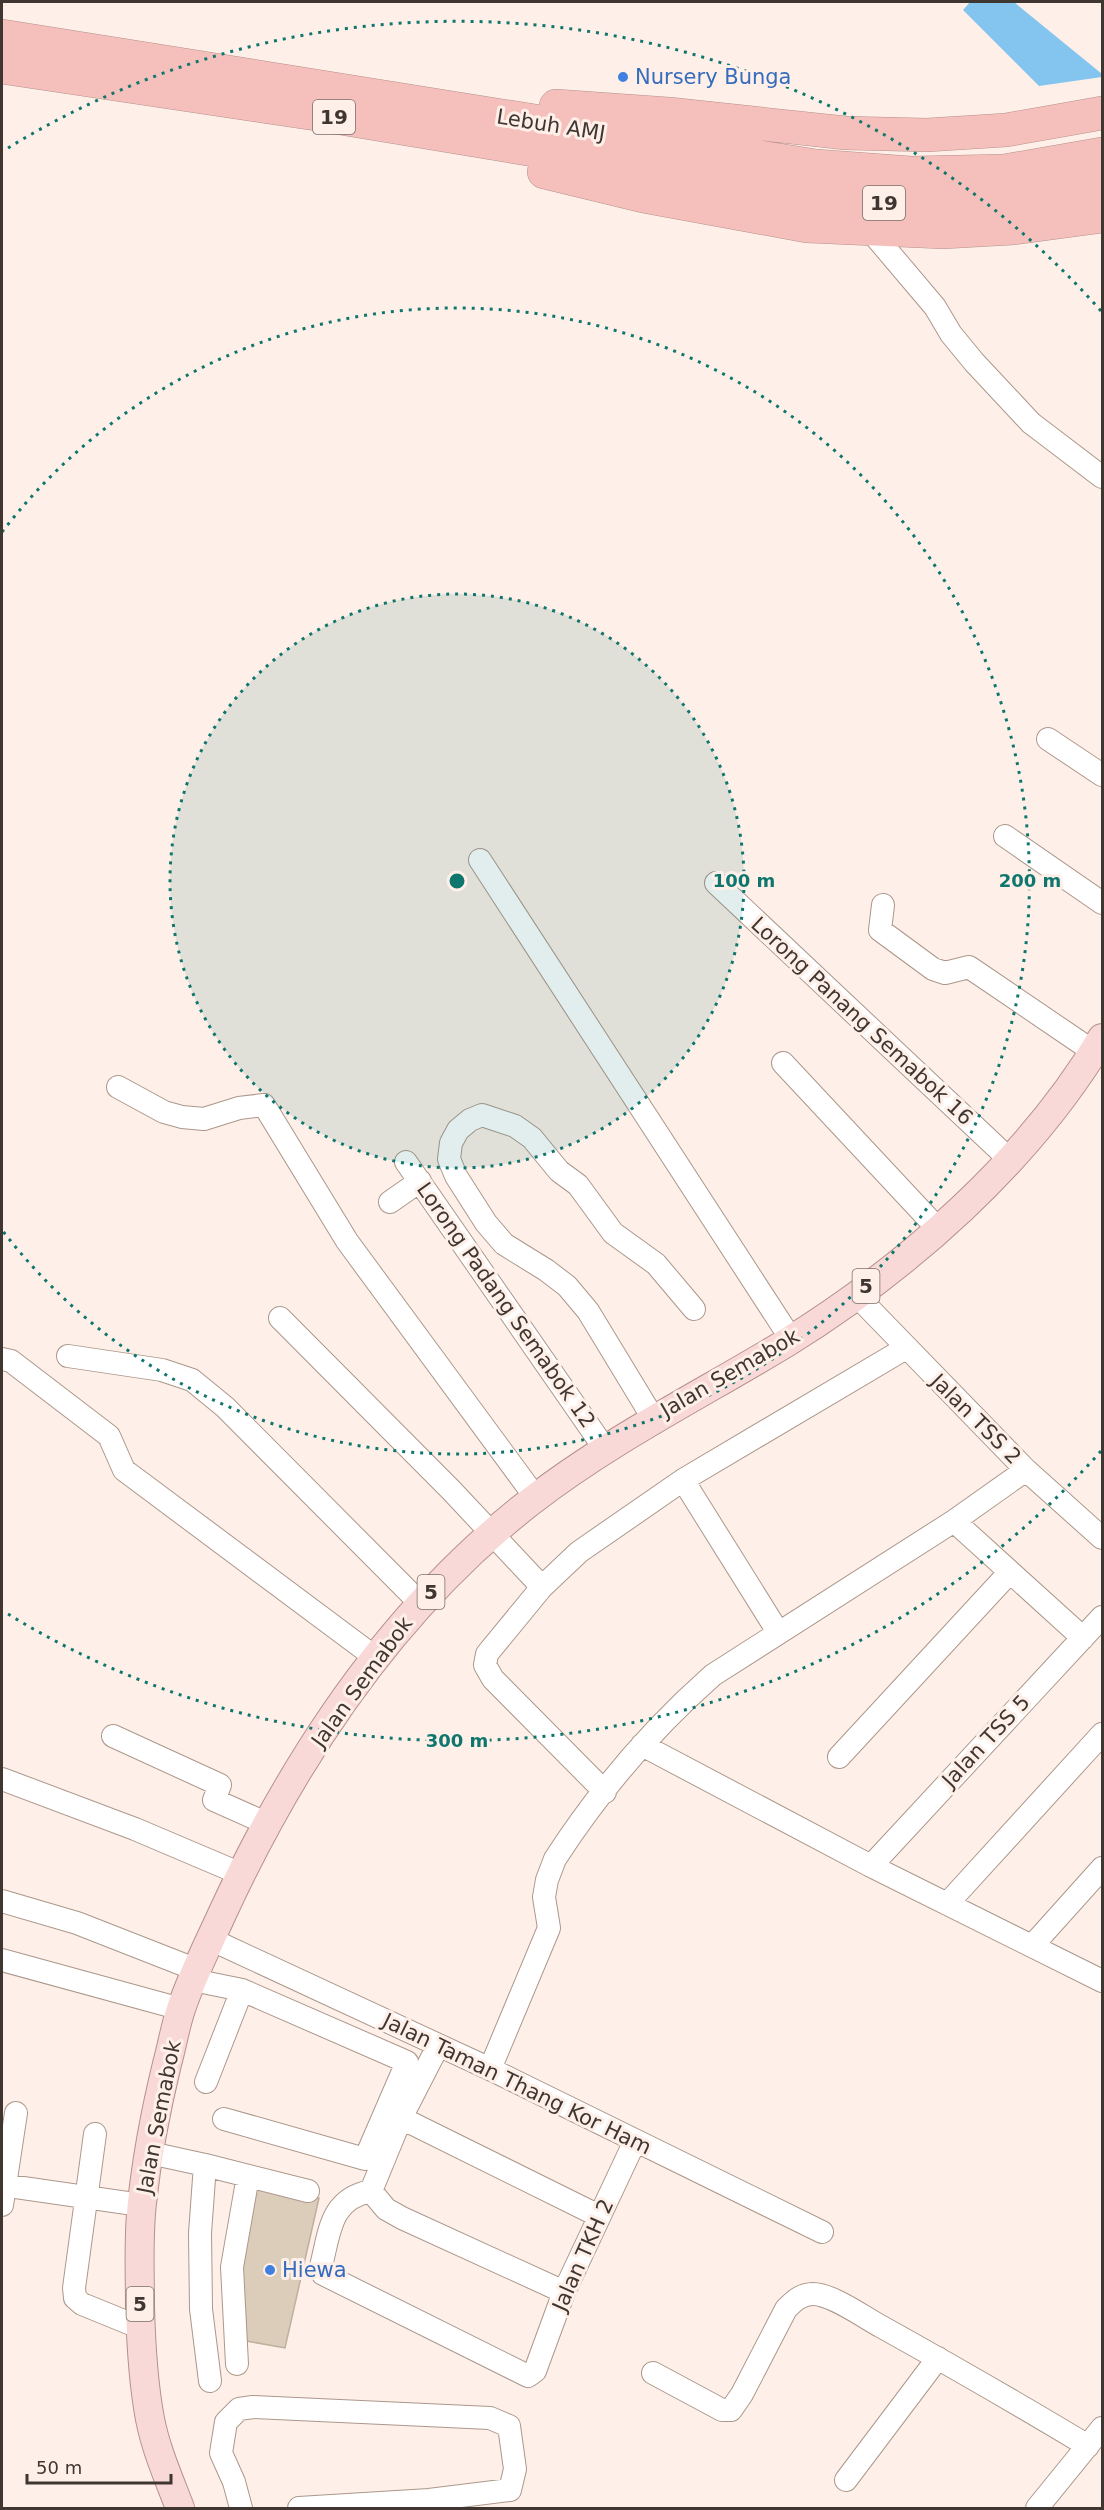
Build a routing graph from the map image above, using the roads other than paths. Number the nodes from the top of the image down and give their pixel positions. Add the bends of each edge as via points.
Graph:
1 (2, 36) edge
2 (2, 67) edge
3 (320, 102) junction
4 (1102, 113) edge
5 (1102, 154) edge
6 (669, 158) junction
7 (1102, 186) edge
8 (1102, 216) edge
9 (869, 229) junction
10 (1102, 477) edge
11 (1048, 739) dead end
12 (1102, 775) edge
13 (1005, 836) dead end
14 (480, 860) dead end
15 (716, 884) dead end
16 (1102, 903) edge
17 (884, 905) dead end
18 (1098, 1045) edge
19 (783, 1063) dead end
20 (118, 1087) dead end
21 (1009, 1159) junction
22 (406, 1162) dead end
23 (420, 1181) junction
24 (390, 1203) dead end
25 (939, 1230) junction
26 (855, 1294) junction
27 (694, 1309) dead end
28 (280, 1318) dead end
29 (791, 1340) junction
30 (906, 1348) junction
31 (68, 1356) dead end
32 (2, 1359) edge
33 (653, 1419) junction
34 (605, 1449) junction
35 (1026, 1470) junction
36 (683, 1480) junction
37 (536, 1497) junction
38 (954, 1521) junction
39 (492, 1532) junction
40 (1102, 1538) edge
41 (1010, 1572) junction
42 (543, 1587) junction
43 (420, 1603) junction
44 (1102, 1617) edge
45 (778, 1632) junction
46 (1083, 1638) junction
47 (376, 1658) junction
48 (1102, 1734) edge
49 (113, 1736) dead end
50 (642, 1745) junction
51 (839, 1757) dead end
52 (2, 1779) edge
53 (605, 1792) junction
54 (268, 1824) junction
55 (871, 1866) junction
56 (1102, 1868) edge
57 (241, 1874) junction
58 (2, 1901) edge
59 (947, 1904) junction
60 (210, 1939) junction
61 (1032, 1946) junction
62 (2, 1960) edge
63 (195, 1975) junction
64 (1102, 1981) edge
65 (242, 1990) junction
66 (181, 2009) junction
67 (438, 2046) junction
68 (490, 2069) junction
69 (206, 2082) dead end
70 (16, 2113) dead end
71 (401, 2118) junction
72 (224, 2119) dead end
73 (95, 2134) dead end
74 (635, 2141) junction
75 (150, 2153) junction
76 (205, 2165) junction
77 (248, 2176) junction
78 (371, 2190) junction
79 (308, 2191) dead end
80 (3, 2192) edge
81 (85, 2197) junction
82 (141, 2205) junction
83 (599, 2216) junction
84 (822, 2232) dead end
85 (564, 2292) junction
86 (141, 2328) junction
87 (938, 2358) junction
88 (237, 2364) dead end
89 (653, 2373) dead end
90 (210, 2381) dead end
91 (1102, 2428) edge
92 (1088, 2446) junction
93 (846, 2480) dead end
94 (180, 2508) edge
95 (241, 2508) edge
96 (299, 2508) edge
97 (1037, 2508) edge

1 - 3 highway, Lebuh AMJ / 19
2 - 3 highway, Lebuh AMJ / 19
3 - 4 highway via 669,114 846,133 915,135 1006,130
3 - 6 highway, Lebuh AMJ / 19
3 - 9 highway via 643,196 807,226
5 - 6 highway, Lebuh AMJ / 19 via 1004,171 911,173
6 - 7 highway, Lebuh AMJ / 19 via 805,195 905,205 1007,200
8 - 9 highway via 1014,228 943,232
9 - 10 street via 935,307 974,362 1031,423
11 - 12 street
13 - 16 street
14 - 29 street
15 - 21 street, Lorong Panang Semabok 16
17 - 18 street via 880,930 933,969 945,973 969,967
18 - 21 main road, Jalan Semabok / 5 via 1069,1090
19 - 25 street
20 - 37 street via 182,1118 204,1119 264,1105 347,1241
21 - 25 main road, Jalan Semabok / 5
22 - 23 street, Lorong Padang Semabok 12
23 - 24 street
23 - 34 street, Lorong Padang Semabok 12
25 - 26 main road, Jalan Semabok / 5
26 - 29 main road, Jalan Semabok / 5
26 - 30 street, Jalan TSS 2
27 - 33 street via 656,1264 613,1233 578,1185 559,1171 532,1138 515,1126 482,1115 458,1130 449,1159 470,1200 504,1244 546,1270 588,1311
28 - 39 street
29 - 33 main road, Jalan Semabok / 5
30 - 35 street, Jalan TSS 2
30 - 36 street
31 - 43 street via 162,1370 192,1380 225,1407
32 - 47 street via 11,1361 109,1436 124,1470
33 - 34 main road, Jalan Semabok / 5
34 - 37 main road, Jalan Semabok / 5
35 - 38 street
35 - 40 street, Jalan TSS 2
36 - 42 street via 579,1552
36 - 45 street
37 - 39 main road, Jalan Semabok / 5
38 - 41 street
38 - 45 street
39 - 42 street
39 - 43 main road, Jalan Semabok / 5
41 - 46 street
41 - 51 street
42 - 53 street via 487,1654 485,1665 493,1679
43 - 47 main road, Jalan Semabok / 5
44 - 46 street, Jalan TSS 5
45 - 50 street via 713,1675
46 - 55 street, Jalan TSS 5
47 - 54 main road, Jalan Semabok / 5 via 330,1722
48 - 59 street
49 - 54 street via 220,1785 214,1800
50 - 53 street
50 - 55 street
52 - 57 street
53 - 68 street via 555,1859 544,1898 549,1929
54 - 57 main road, Jalan Semabok / 5
55 - 59 street
56 - 61 street
57 - 60 main road, Jalan Semabok / 5
58 - 63 street via 77,1923
59 - 61 street
60 - 63 main road, Jalan Semabok / 5
60 - 67 street, Jalan Taman Thang Kor Ham
61 - 64 street
62 - 66 street
63 - 65 street
63 - 66 main road, Jalan Semabok / 5
65 - 69 street
65 - 72 street via 407,2062 365,2159
66 - 75 main road, Jalan Semabok / 5
67 - 68 street, Jalan Taman Thang Kor Ham
67 - 71 street
68 - 74 street, Jalan Taman Thang Kor Ham
70 - 80 street
71 - 78 street
71 - 83 street
73 - 81 street
74 - 83 street, Jalan TKH 2
74 - 84 street, Jalan Taman Thang Kor Ham
75 - 76 street
75 - 82 main road, Jalan Semabok / 5
76 - 77 street
76 - 90 street via 200,2233 201,2309
77 - 79 street
77 - 88 street via 232,2267
78 - 85 street via 386,2209 402,2218
78 - 85 street, Jalan TKH 2 via 348,2198 334,2216 321,2266 329,2279 528,2376 535,2371
80 - 81 street
81 - 82 street
81 - 86 street via 75,2298
82 - 86 main road, Jalan Semabok / 5
83 - 85 street, Jalan TKH 2
86 - 94 main road, Jalan Semabok / 5 via 151,2422
87 - 89 street via 824,2296 813,2294 794,2300 786,2309 731,2410 723,2410
87 - 92 street
87 - 93 street
91 - 92 street
92 - 97 street
95 - 96 street via 221,2453 226,2422 239,2409 490,2418 509,2426 515,2469 510,2490 429,2500

